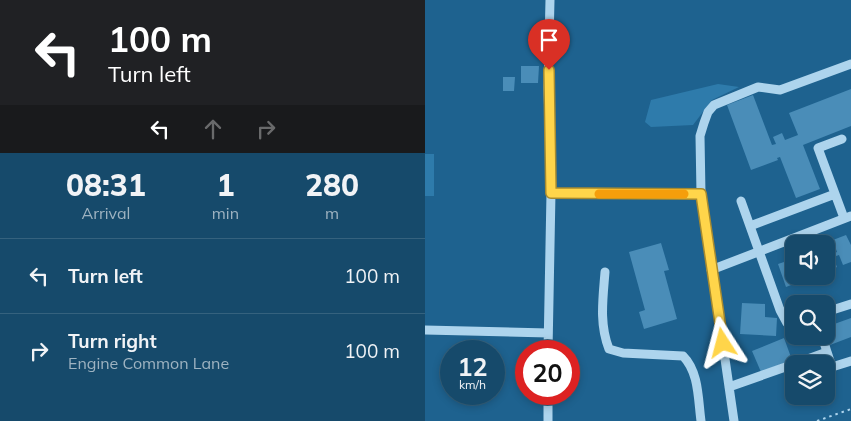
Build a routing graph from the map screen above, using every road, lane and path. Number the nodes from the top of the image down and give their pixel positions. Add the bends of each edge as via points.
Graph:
1 (550, 0) edge
2 (851, 64) edge
3 (842, 139) dead end
4 (551, 193) junction
5 (701, 194) junction
6 (835, 194) junction
7 (741, 201) dead end
8 (847, 217) edge
9 (750, 226) junction
10 (759, 251) junction
11 (711, 270) junction
12 (605, 272) dead end
13 (851, 304) edge
14 (835, 309) edge
15 (785, 319) edge
16 (425, 330) edge
17 (548, 333) junction
18 (548, 340) edge
19 (825, 345) edge
20 (827, 352) junction
21 (819, 355) edge
22 (851, 361) edge
23 (785, 367) edge
24 (729, 387) junction
25 (548, 405) edge
26 (851, 409) edge
27 (548, 421) edge
28 (701, 421) edge
29 (734, 421) edge
30 (817, 421) edge

1 - 4 street
2 - 5 street via 779,90 758,87 714,105 708,112 700,136
3 - 6 street via 818,148
4 - 5 street
4 - 17 street
5 - 11 street
6 - 8 street
6 - 9 street
7 - 9 street
8 - 10 street
9 - 10 street
10 - 11 street
10 - 15 street
11 - 24 street
12 - 28 street via 602,324 609,349 623,353 683,356 693,371
13 - 14 street
16 - 17 street
17 - 18 street
19 - 20 street
20 - 21 street
20 - 22 street via 832,367
23 - 24 street
24 - 29 street
25 - 27 street
26 - 30 path

